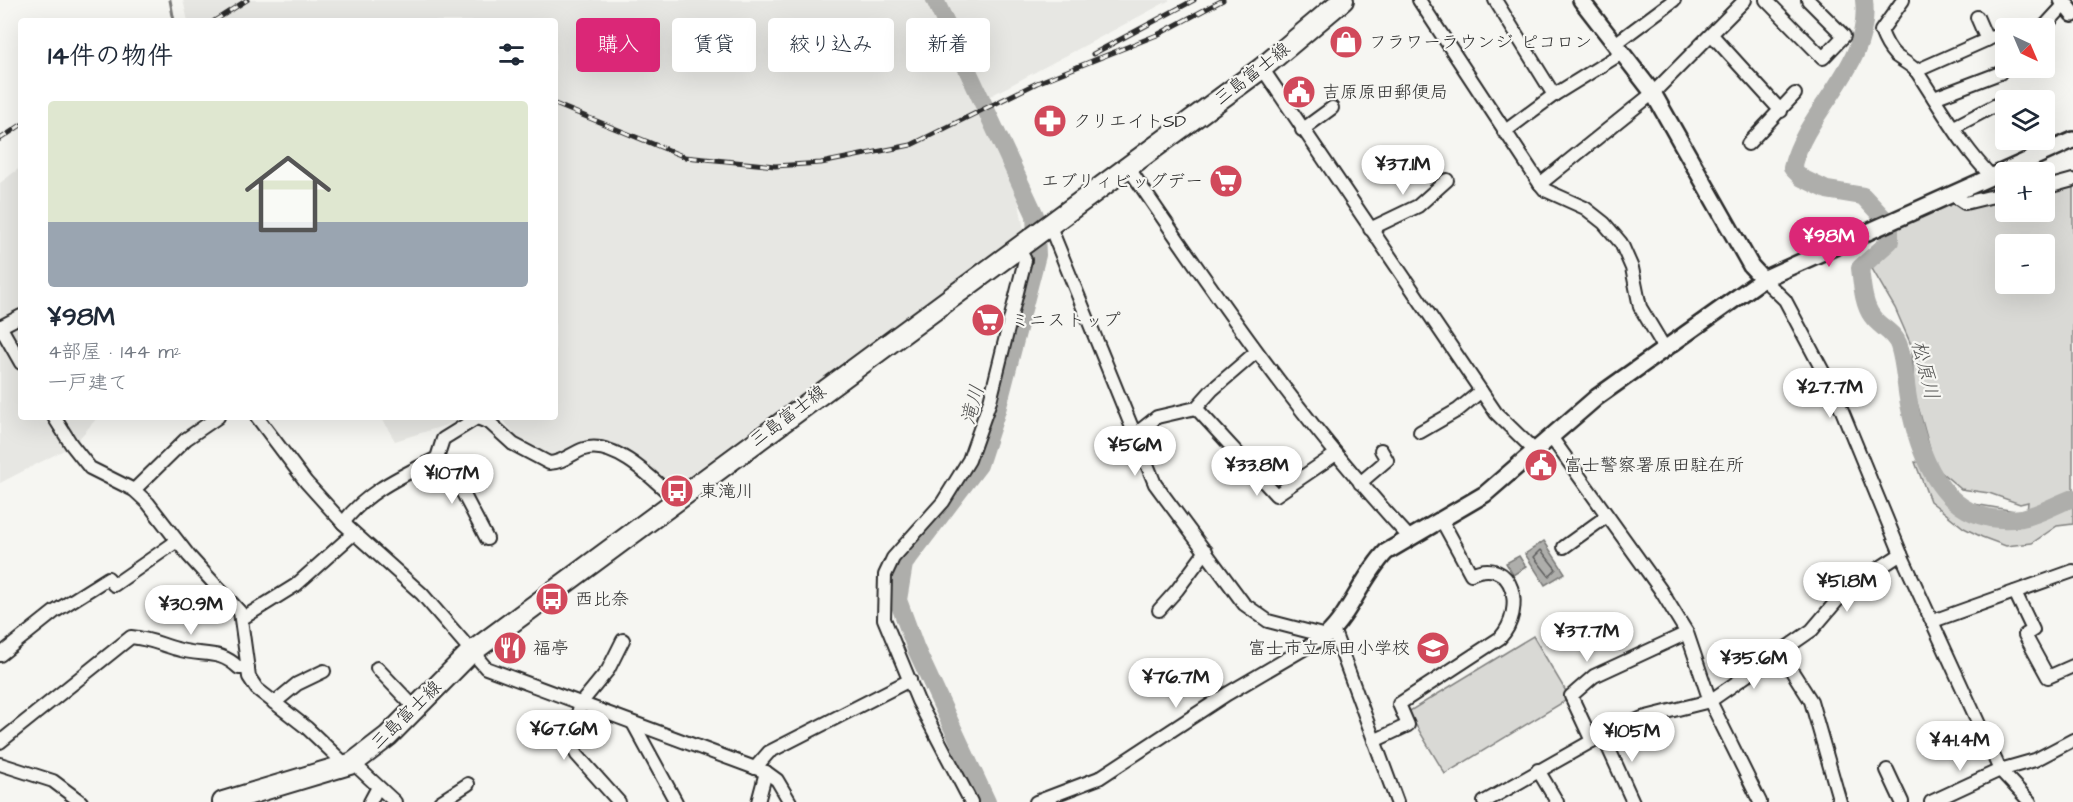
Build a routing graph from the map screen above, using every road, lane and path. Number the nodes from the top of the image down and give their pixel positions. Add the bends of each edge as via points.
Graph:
1 (1343, 0) edge
2 (1419, 0) edge
3 (1495, 0) edge
4 (1581, 0) edge
5 (1674, 0) edge
6 (1745, 0) edge
7 (1766, 0) edge
8 (1808, 0) edge
9 (1903, 0) edge
10 (2067, 6) edge
11 (1977, 17) dead end
12 (2054, 18) edge
13 (1712, 35) junction
14 (1995, 37) edge
15 (1987, 40) junction
16 (1618, 49) junction
17 (1262, 68) junction
18 (1916, 71) junction
19 (1995, 75) edge
20 (1653, 93) junction
21 (1795, 94) dead end
22 (1554, 95) junction
23 (1934, 98) junction
24 (1995, 106) edge
25 (1332, 108) dead end
26 (1781, 111) junction
27 (1954, 127) junction
28 (1302, 130) junction
29 (1504, 132) junction
30 (2073, 140) edge
31 (1748, 144) dead end
32 (1128, 166) junction
33 (1992, 178) junction
34 (1447, 180) dead end
35 (2073, 180) edge
36 (1540, 184) junction
37 (2055, 185) edge
38 (1953, 195) junction
39 (1995, 196) edge
40 (1370, 229) junction
41 (1036, 234) junction
42 (1763, 279) junction
43 (18, 318) edge
44 (0, 327) edge
45 (1664, 347) junction
46 (1257, 352) junction
47 (18, 358) edge
48 (1481, 392) junction
49 (1196, 408) junction
50 (56, 420) edge
51 (214, 420) edge
52 (259, 420) edge
53 (474, 420) edge
54 (482, 420) edge
55 (1420, 432) dead end
56 (1133, 436) junction
57 (1551, 438) junction
58 (1381, 450) dead end
59 (1536, 452) junction
60 (1336, 454) junction
61 (437, 458) junction
62 (1360, 483) junction
63 (134, 490) junction
64 (676, 500) junction
65 (1607, 516) junction
66 (1442, 519) junction
67 (342, 523) junction
68 (353, 534) junction
69 (1409, 537) junction
70 (487, 538) dead end
71 (177, 541) junction
72 (1564, 547) dead end
73 (1206, 551) junction
74 (1901, 554) junction
75 (2073, 571) edge
76 (2015, 592) junction
77 (1159, 610) dead end
78 (243, 618) junction
79 (1933, 621) junction
80 (1329, 632) junction
81 (1687, 633) junction
82 (623, 640) dead end
83 (472, 652) junction
84 (1781, 654) junction
85 (0, 655) edge
86 (2073, 666) edge
87 (248, 668) junction
88 (377, 668) dead end
89 (324, 671) dead end
90 (910, 680) junction
91 (1710, 701) junction
92 (274, 703) junction
93 (581, 703) junction
94 (416, 708) junction
95 (634, 725) junction
96 (1598, 738) junction
97 (2073, 740) edge
98 (1374, 741) junction
99 (0, 742) edge
100 (0, 764) edge
101 (349, 764) junction
102 (760, 770) junction
103 (1538, 770) junction
104 (1887, 770) dead end
105 (2000, 770) junction
106 (468, 784) dead end
107 (378, 787) junction
108 (615, 801) edge
109 (81, 802) edge
110 (223, 802) edge
111 (370, 802) edge
112 (395, 802) edge
113 (440, 802) edge
114 (676, 802) edge
115 (758, 802) edge
116 (790, 802) edge
117 (971, 802) edge
118 (1036, 802) edge
119 (1397, 802) edge
120 (1484, 802) edge
121 (1557, 802) edge
122 (1633, 802) edge
123 (1760, 802) edge
124 (1840, 802) edge
125 (1902, 802) edge
126 (1933, 802) edge
127 (2030, 802) edge

1 - 17 main road, 三島富士線
2 - 29 street
3 - 22 street
4 - 16 street
5 - 16 street
6 - 13 street
7 - 8 street via 1823,57 1844,36
9 - 18 street via 1881,31 1895,55
10 - 12 street
11 - 15 street
13 - 20 street
13 - 26 street
14 - 15 street
15 - 18 street
16 - 20 street
16 - 22 street
17 - 28 street
17 - 32 main road, 三島富士線
18 - 23 street
19 - 23 street
20 - 36 street
20 - 42 street via 1751,267
21 - 26 street
22 - 29 street
23 - 27 street
24 - 27 street
25 - 28 street
26 - 31 street
27 - 33 street via 1968,153
28 - 40 street
29 - 36 street
30 - 33 street
32 - 41 main road, 三島富士線
32 - 46 street
33 - 38 street
34 - 40 street via 1418,206
35 - 37 street
36 - 45 street via 1585,208 1621,243 1632,268 1640,307
38 - 39 street via 1965,203
38 - 42 street
40 - 48 street
41 - 56 street
41 - 64 main road, 三島富士線
41 - 90 street via 1025,260 990,400 969,460 943,502 893,558 885,575 884,619
42 - 45 street
42 - 74 street via 1785,300 1836,396
43 - 44 street
44 - 47 street
45 - 57 street via 1597,397
46 - 49 street
46 - 60 street
48 - 55 street
48 - 59 street via 1496,413
49 - 56 street via 1157,417
49 - 60 street via 1276,495
50 - 63 street via 90,468
51 - 63 street via 186,439
52 - 67 street
53 - 61 street via 443,439
54 - 64 street via 513,444 549,463 585,448 602,448 637,465
56 - 73 street via 1155,484
57 - 59 street
57 - 65 street
58 - 62 street via 1387,460
59 - 66 street via 1485,494
60 - 62 street
61 - 67 street via 387,482
61 - 70 street via 453,474
62 - 69 street
63 - 71 street
64 - 83 main road, 三島富士線
65 - 72 street
65 - 81 street
66 - 69 street
66 - 98 street via 1471,574 1484,568 1498,572 1507,582 1515,598 1514,612 1500,638 1399,704 1408,725
67 - 68 street
68 - 78 street via 296,585
68 - 83 street via 422,594
69 - 80 street via 1373,566
71 - 78 street
71 - 85 street via 114,585 108,578 54,612
73 - 77 street
73 - 80 street via 1244,604 1268,621
74 - 79 street
74 - 84 street via 1846,590 1812,630
75 - 76 street
76 - 79 street
76 - 86 street via 2033,630 2025,635 2048,677
78 - 87 street
79 - 105 street
80 - 98 street
80 - 118 street via 1099,778
81 - 91 street
81 - 96 street via 1594,676 1571,696
82 - 93 street via 608,670
83 - 93 street via 486,668
83 - 94 main road, 三島富士線
84 - 91 street
84 - 124 street via 1811,701
87 - 92 street via 257,689
87 - 99 street via 238,668 226,657 178,650 151,639 132,637
88 - 94 street
89 - 92 street via 297,684
90 - 102 street via 769,752
90 - 117 street
91 - 96 street via 1642,718
91 - 123 street
92 - 101 street
93 - 95 street
93 - 108 street via 570,741
94 - 101 main road, 三島富士線 via 375,749
95 - 102 street
95 - 114 street
96 - 103 street
96 - 122 street
97 - 105 street via 2036,760
98 - 119 street
100 - 109 street via 52,781
101 - 107 street
101 - 110 main road, 三島富士線
102 - 115 street
102 - 116 street via 777,780
103 - 120 street
103 - 121 street
104 - 125 street
105 - 126 street
105 - 127 street
106 - 113 street
107 - 111 street
107 - 112 street

